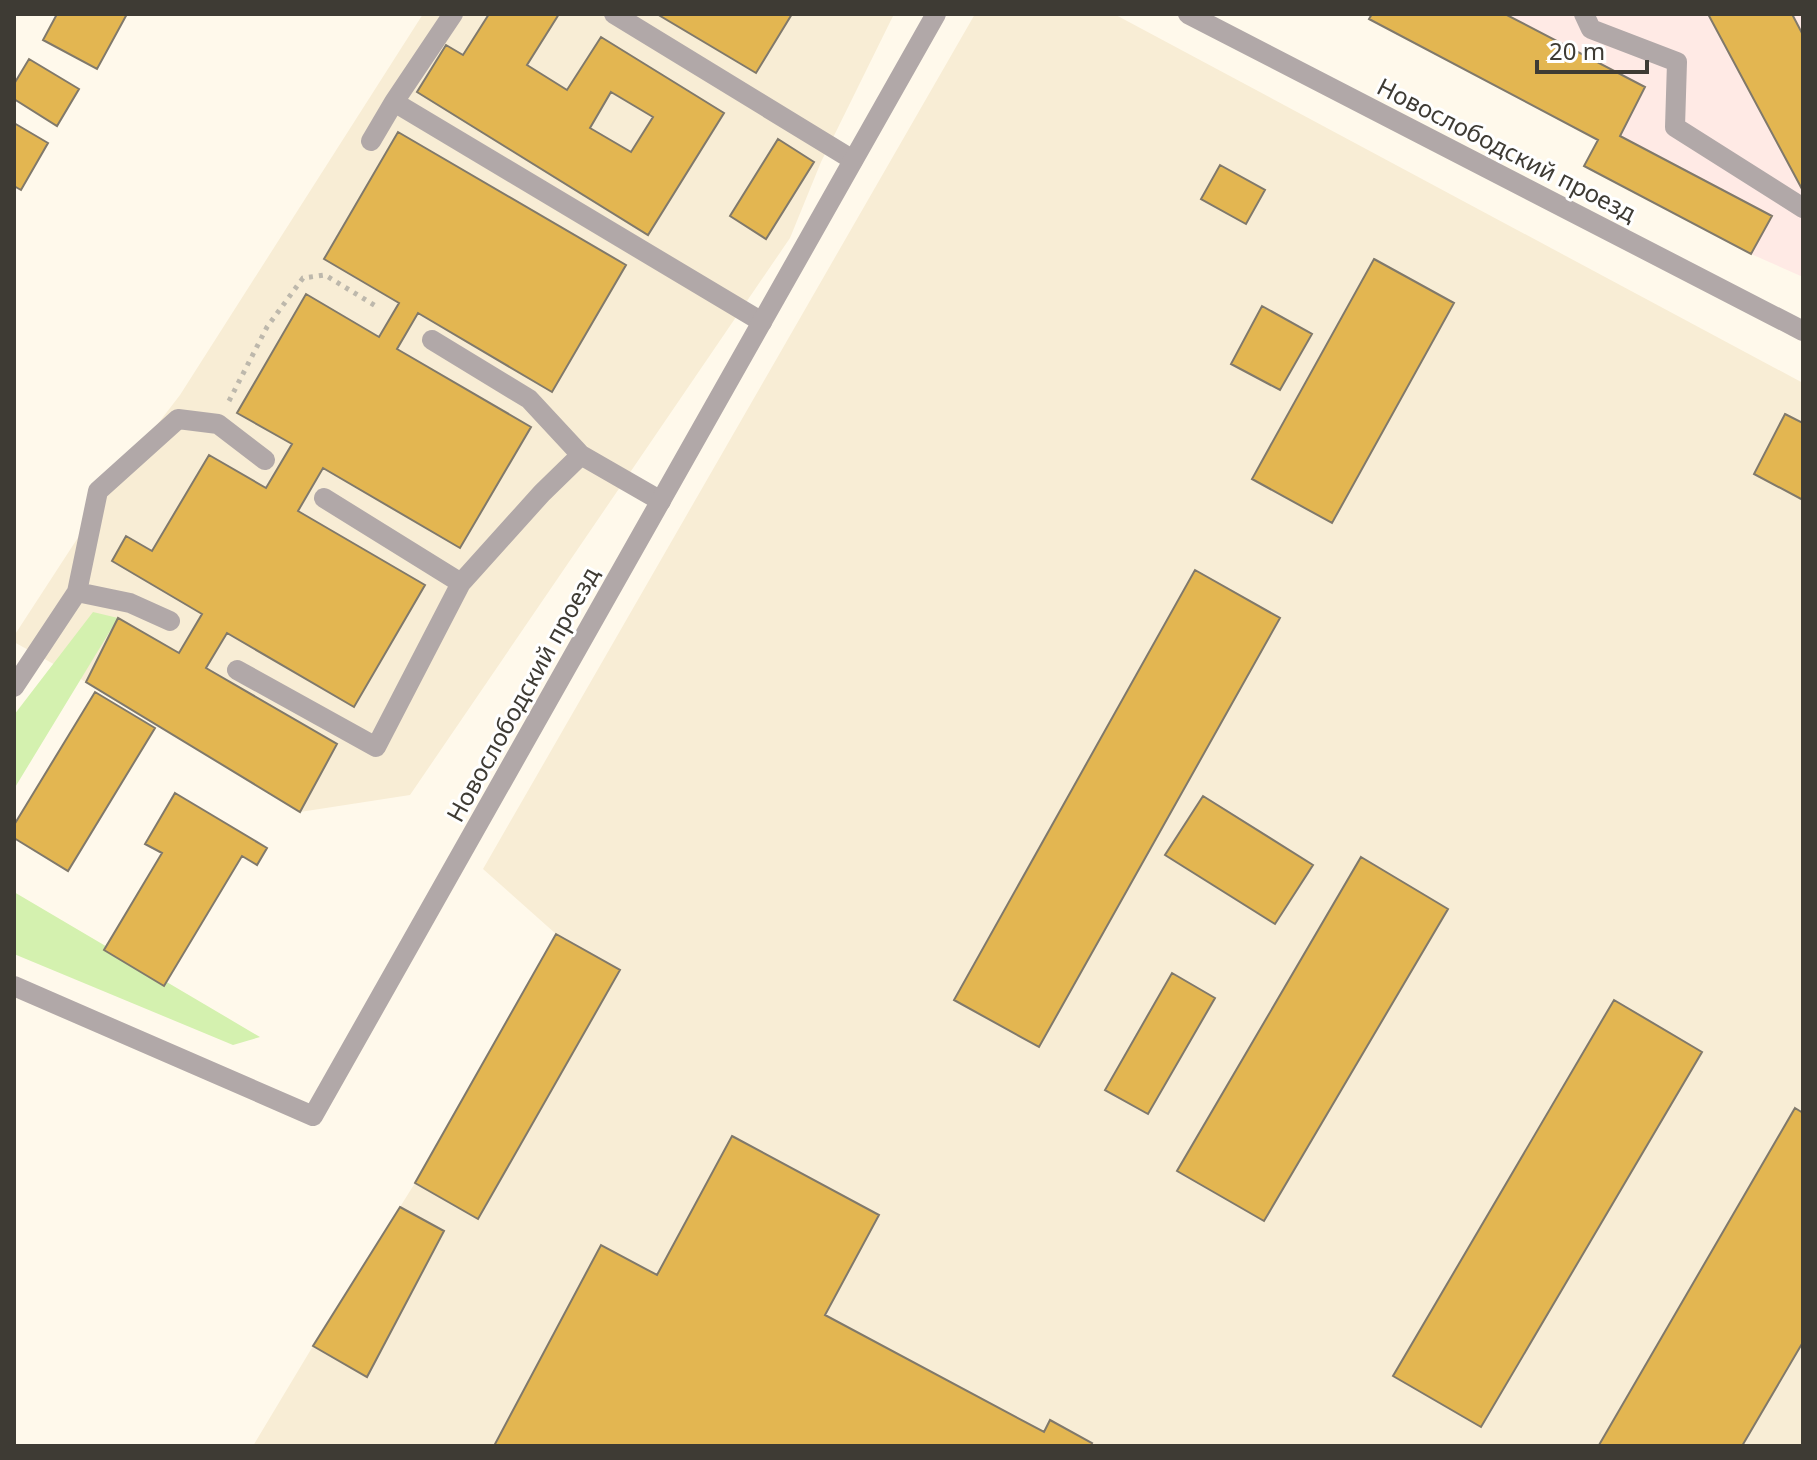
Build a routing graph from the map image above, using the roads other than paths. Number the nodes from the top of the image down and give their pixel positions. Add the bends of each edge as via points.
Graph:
1 (453, 14) edge
2 (614, 14) edge
3 (936, 14) edge
4 (1188, 14) edge
5 (1584, 14) edge
6 (394, 102) junction
7 (371, 141) dead end
8 (853, 160) junction
9 (1803, 208) edge
10 (762, 322) junction
11 (1803, 331) edge
12 (432, 340) dead end
13 (581, 455) junction
14 (265, 460) dead end
15 (324, 498) dead end
16 (661, 501) junction
17 (461, 583) junction
18 (77, 592) junction
19 (170, 621) dead end
20 (237, 670) dead end
21 (14, 687) edge
22 (14, 986) edge

1 - 6 street
2 - 8 street
3 - 8 street, Новослободский проезд
4 - 11 street, Новослободский проезд
5 - 9 street via 1591,29 1677,62 1675,127
6 - 7 street
6 - 10 street
8 - 10 street, Новослободский проезд
10 - 16 street, Новослободский проезд
12 - 13 street via 529,399
13 - 16 street
13 - 17 street
14 - 18 street via 218,424 178,419 98,491
15 - 17 street
16 - 22 street, Новослободский проезд via 313,1116
17 - 20 street via 376,747
18 - 19 street via 130,603
18 - 21 street

